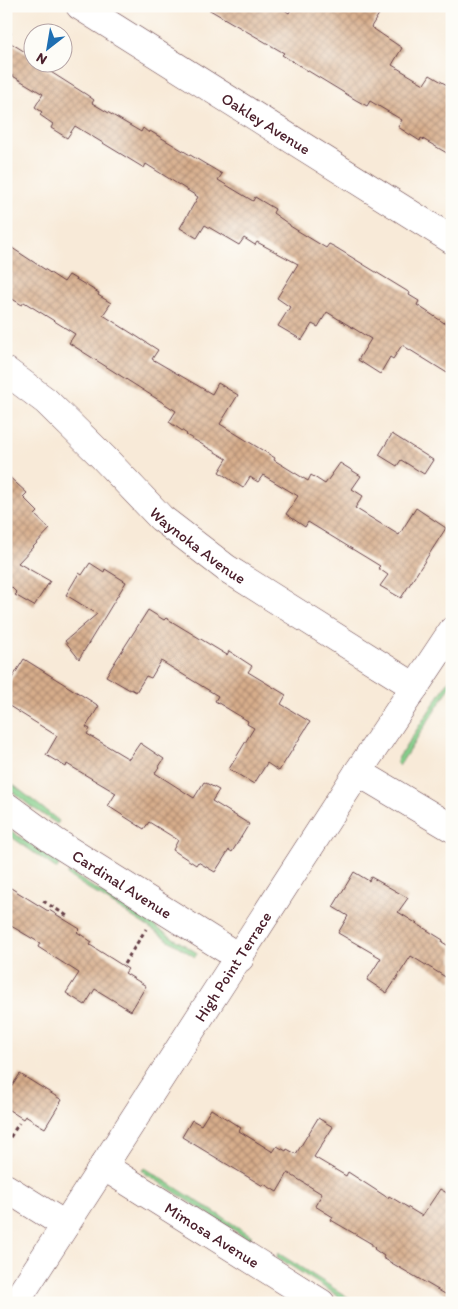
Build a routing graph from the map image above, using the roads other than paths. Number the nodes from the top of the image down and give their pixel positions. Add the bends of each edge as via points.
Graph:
1 (80, 6) edge
2 (452, 240) edge
3 (6, 371) edge
4 (452, 631) edge
5 (415, 687) junction
6 (358, 772) junction
7 (6, 806) edge
8 (452, 828) edge
9 (240, 958) junction
10 (103, 1166) junction
11 (6, 1188) edge
12 (65, 1225) junction
13 (15, 1303) edge
14 (321, 1303) edge

1 - 2 street, Oakley Avenue
3 - 5 street, Waynoka Avenue via 46,401 161,518 226,568
4 - 5 street, High Point Terrace
5 - 6 street, High Point Terrace
6 - 8 street
6 - 9 street, High Point Terrace
7 - 9 street, Cardinal Avenue via 60,845
9 - 10 street, High Point Terrace
10 - 12 street, High Point Terrace
10 - 14 street, Mimosa Avenue
11 - 12 street
12 - 13 street, High Point Terrace

